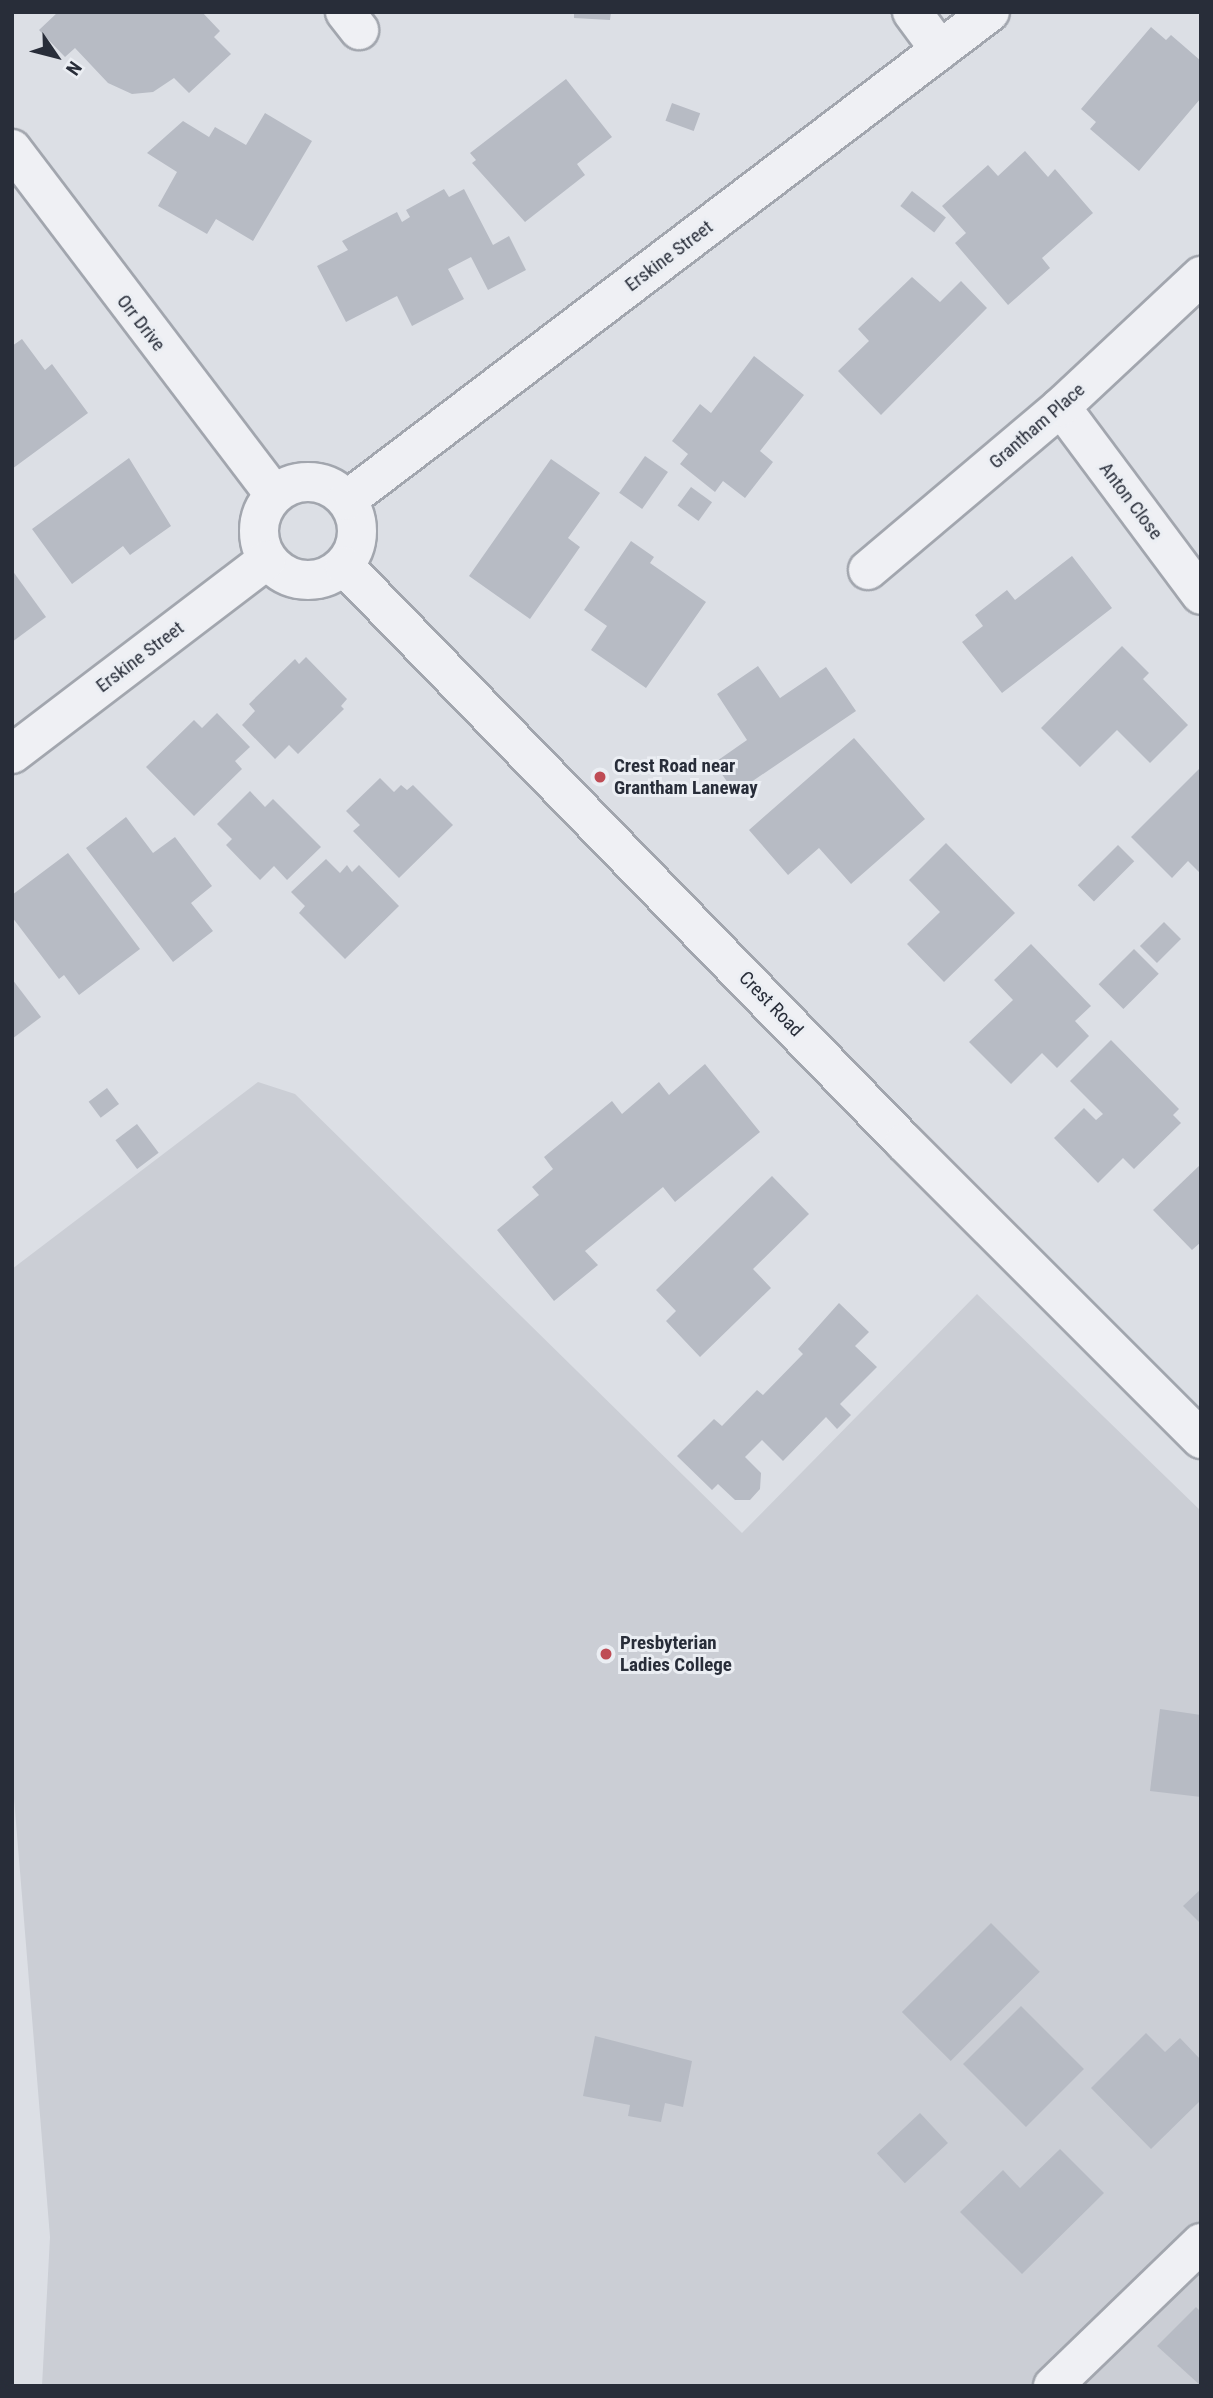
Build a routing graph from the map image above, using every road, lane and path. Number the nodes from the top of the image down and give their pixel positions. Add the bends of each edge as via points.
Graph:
1 (912, 12) edge
2 (990, 12) edge
3 (940, 50) junction
4 (12, 149) edge
5 (1201, 276) edge
6 (1061, 407) junction
7 (274, 494) junction
8 (347, 500) junction
9 (267, 560) junction
10 (344, 566) junction
11 (869, 570) dead end
12 (1201, 595) edge
13 (12, 754) edge
14 (1201, 1439) edge
15 (1201, 2243) edge
16 (1053, 2386) edge

1 - 3 street
2 - 3 street, Erskine Street
3 - 8 street, Erskine Street
4 - 7 street, Orr Drive
5 - 6 street, Grantham Place
6 - 11 street, Grantham Place
6 - 12 street, Anton Close
7 - 8 street via 292,484 312,481 331,486
7 - 9 street via 258,526
8 - 10 street via 358,533
9 - 10 street via 283,574 304,581 326,578
9 - 13 street, Erskine Street
10 - 14 street, Crest Road via 904,1142
15 - 16 street

